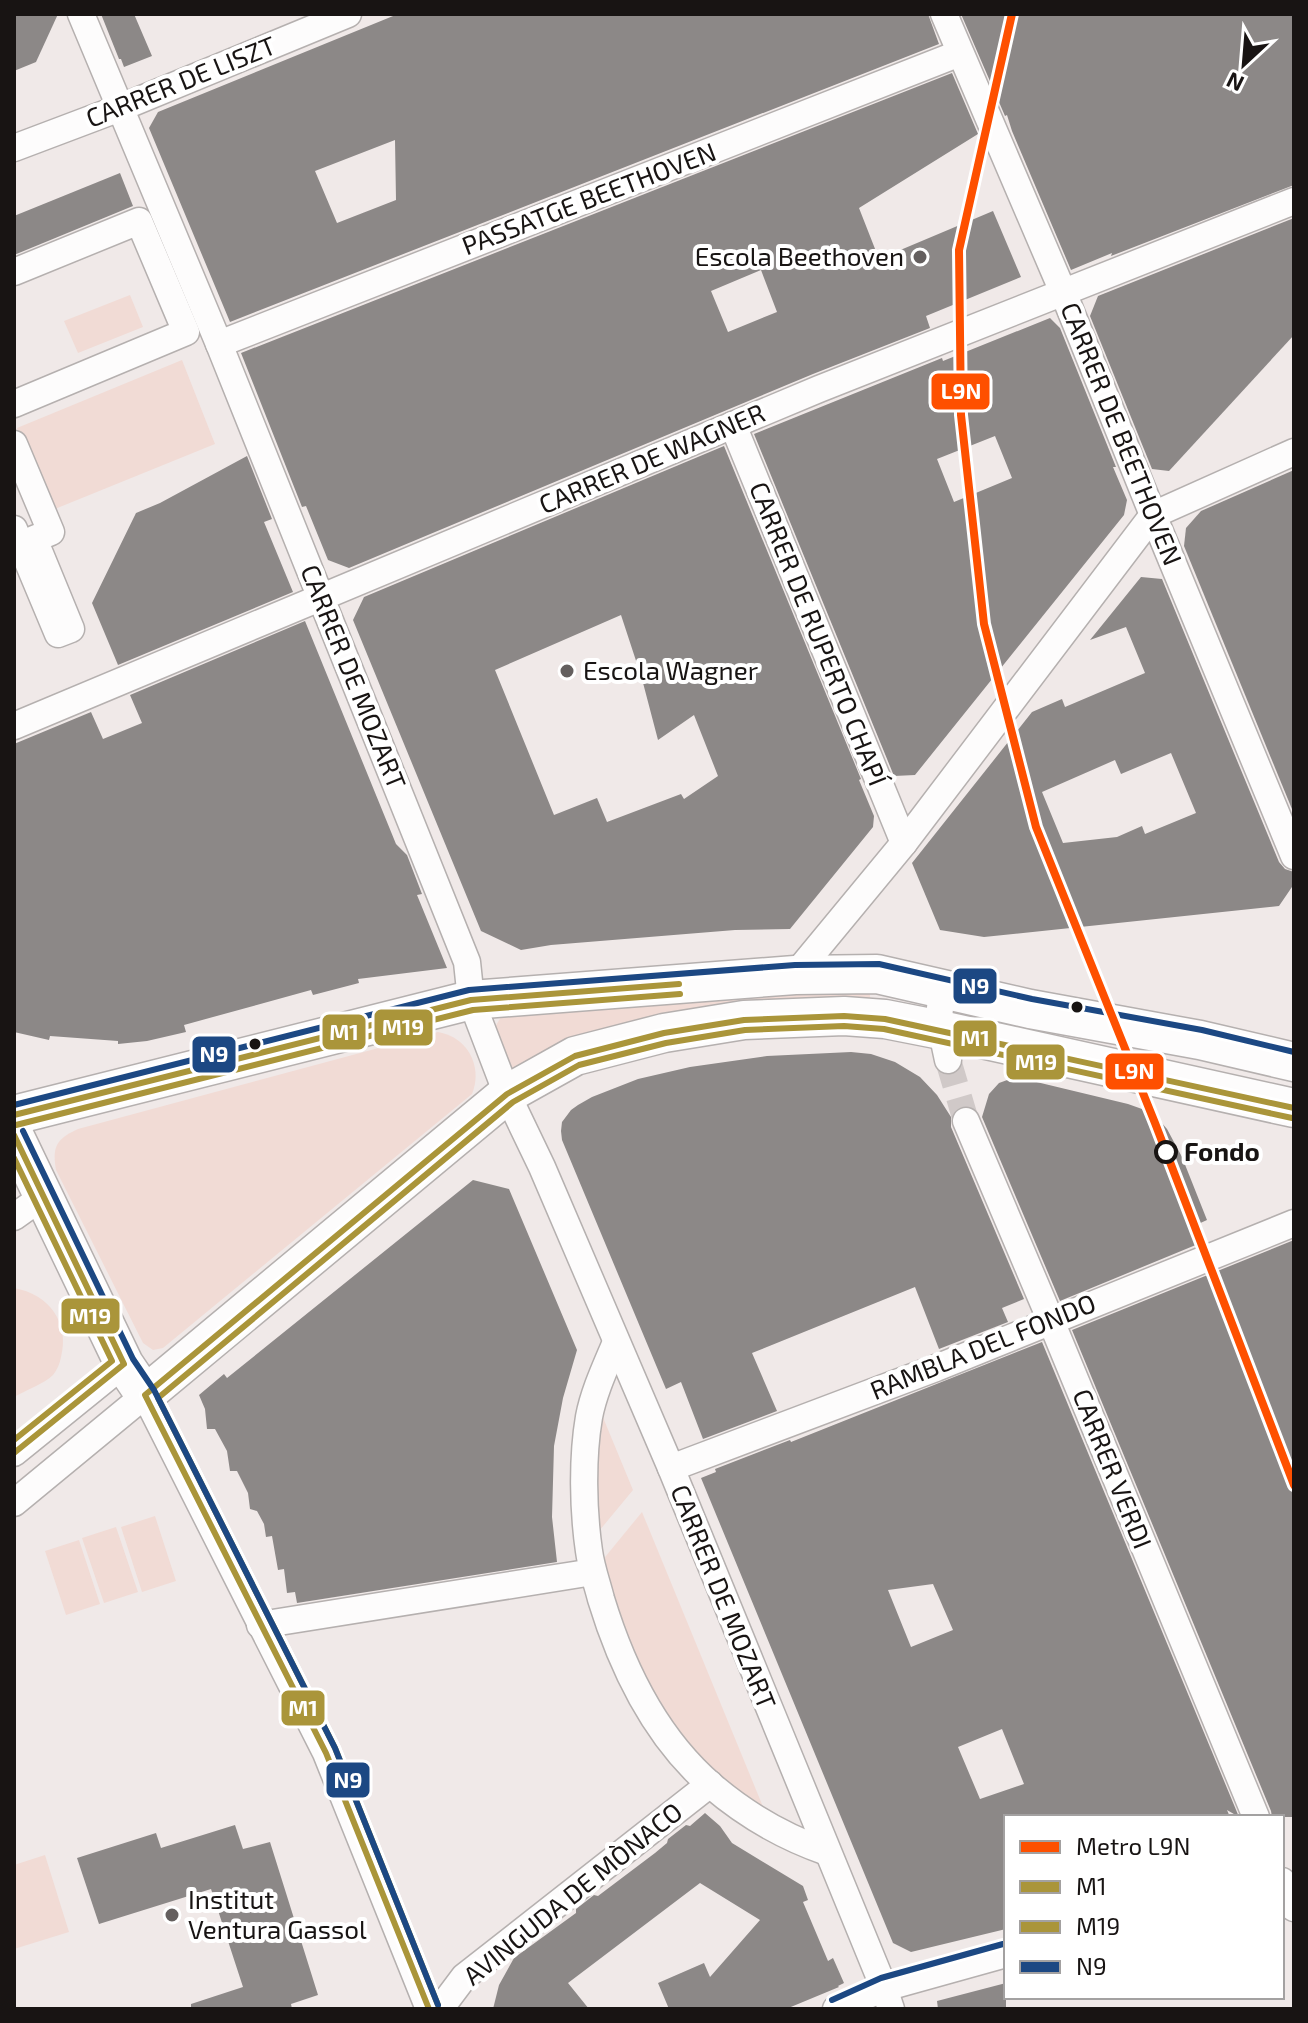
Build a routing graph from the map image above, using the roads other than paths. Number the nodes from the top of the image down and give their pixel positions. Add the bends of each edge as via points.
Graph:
1 (81, 14) edge
2 (348, 14) edge
3 (944, 14) edge
4 (960, 53) junction
5 (120, 108) junction
6 (14, 148) edge
7 (1294, 201) edge
8 (14, 272) edge
9 (1063, 292) junction
10 (219, 344) junction
11 (14, 404) edge
12 (733, 425) junction
13 (14, 444) edge
14 (1294, 452) edge
15 (1153, 515) junction
16 (14, 529) edge
17 (321, 598) junction
18 (14, 726) edge
19 (904, 843) junction
20 (1294, 856) edge
21 (795, 975) junction
22 (942, 988) junction
23 (471, 1000) junction
24 (944, 1045) junction
25 (1294, 1062) edge
26 (507, 1094) junction
27 (1294, 1108) edge
28 (14, 1115) edge
29 (966, 1121) tunnel mouth
30 (14, 1135) edge
31 (28, 1207) edge
32 (1294, 1223) edge
33 (1051, 1321) junction
34 (616, 1342) junction
35 (124, 1364) junction
36 (145, 1395) junction
37 (14, 1453) edge
38 (671, 1468) junction
39 (14, 1503) edge
40 (593, 1572) junction
41 (260, 1625) junction
42 (710, 1784) junction
43 (1255, 1815) edge
44 (827, 1852) junction
45 (1284, 1885) edge
46 (1294, 1908) edge
47 (1004, 1955) edge
48 (888, 1998) edge
49 (429, 2009) edge
50 (440, 2009) edge
51 (836, 2009) edge

1 - 5 street, CARRER DE MOZART
2 - 5 street, CARRER DE LISZT
3 - 4 street, CARRER DE BEETHOVEN
4 - 9 street, CARRER DE BEETHOVEN
4 - 10 street, PASSATGE BEETHOVEN
5 - 6 street, CARRER DE LISZT
5 - 10 street, CARRER DE MOZART
7 - 9 street, CARRER DE WAGNER
8 - 11 street via 139,221 186,332
9 - 12 street, CARRER DE WAGNER
9 - 15 street, CARRER DE BEETHOVEN
10 - 17 street, CARRER DE MOZART
12 - 17 street, CARRER DE WAGNER
12 - 19 street, CARRER DE RUPERTO CHAPÍ
13 - 16 street via 51,532 34,539 71,629 58,634
14 - 15 street
15 - 19 street
15 - 20 street, CARRER DE BEETHOVEN
17 - 18 street, CARRER DE WAGNER
17 - 23 street, CARRER DE MOZART via 467,962
19 - 21 street
21 - 22 street via 877,974
21 - 23 street
22 - 24 street via 939,1018
22 - 25 street
23 - 26 street, CARRER DE MOZART
23 - 28 street
24 - 26 street via 885,1019 744,1020 575,1056
24 - 27 street
26 - 34 street, CARRER DE MOZART
26 - 36 street
29 - 33 street, CARRER VERDI
30 - 31 street
31 - 35 street
32 - 33 street, RAMBLA DEL FONDO
33 - 38 street, RAMBLA DEL FONDO
33 - 43 street, CARRER VERDI
34 - 38 street, CARRER DE MOZART
34 - 40 street via 590,1416 585,1456
35 - 36 street
35 - 37 street
36 - 39 street
36 - 41 street
38 - 44 street, CARRER DE MOZART
40 - 41 street
40 - 42 street via 627,1670 651,1714
41 - 49 street via 326,1753
42 - 44 street via 749,1815
42 - 50 street, AVINGUDA DE MÒNACO via 464,1977
44 - 48 street, CARRER DE MOZART
45 - 46 street
47 - 48 street
48 - 51 street

